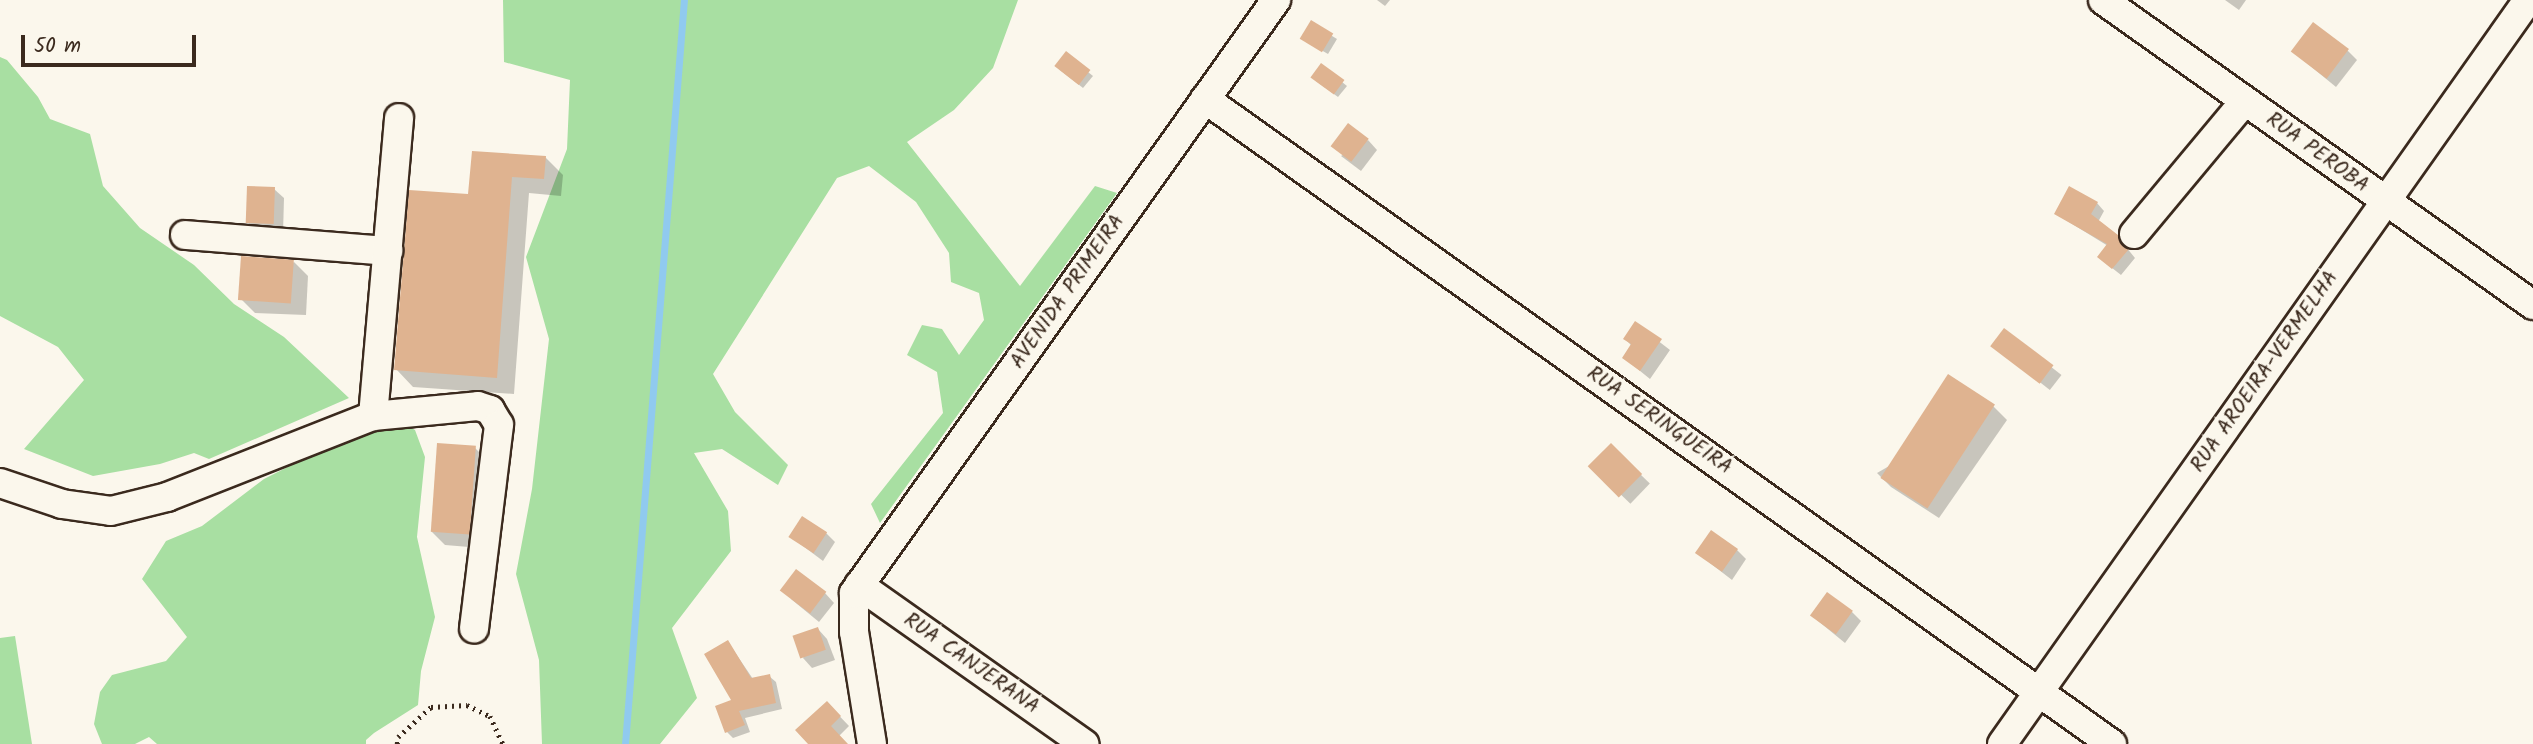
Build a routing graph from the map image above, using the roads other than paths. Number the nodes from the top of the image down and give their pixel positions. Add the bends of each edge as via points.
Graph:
1 (1276, 0) edge
2 (2103, 0) edge
3 (2528, 0) edge
4 (1205, 99) junction
5 (2245, 101) junction
6 (400, 118) dead end
7 (2385, 202) junction
8 (2134, 234) dead end
9 (185, 235) dead end
10 (388, 251) junction
11 (2533, 304) edge
12 (373, 416) junction
13 (0, 483) edge
14 (859, 585) junction
15 (474, 628) dead end
16 (2039, 691) junction
17 (872, 744) edge
18 (1084, 744) edge
19 (2002, 744) edge
20 (2112, 744) edge

1 - 4 street, AVENIDA PRIMEIRA
2 - 5 street, RUA PEROBA
3 - 7 street, RUA AROEIRA-VERMELHA
4 - 14 street, AVENIDA PRIMEIRA
4 - 16 street, RUA SERINGUEIRA
5 - 7 street, RUA PEROBA
5 - 8 street
6 - 10 street
7 - 11 street, RUA PEROBA
7 - 16 street, RUA AROEIRA-VERMELHA
9 - 10 street
10 - 12 street
12 - 13 street via 167,497 111,511 62,504
12 - 15 street via 478,406 490,411 499,425
14 - 17 street via 853,593 854,632
14 - 18 street, RUA CANJERANA
16 - 19 street, RUA AROEIRA-VERMELHA
16 - 20 street, RUA SERINGUEIRA

